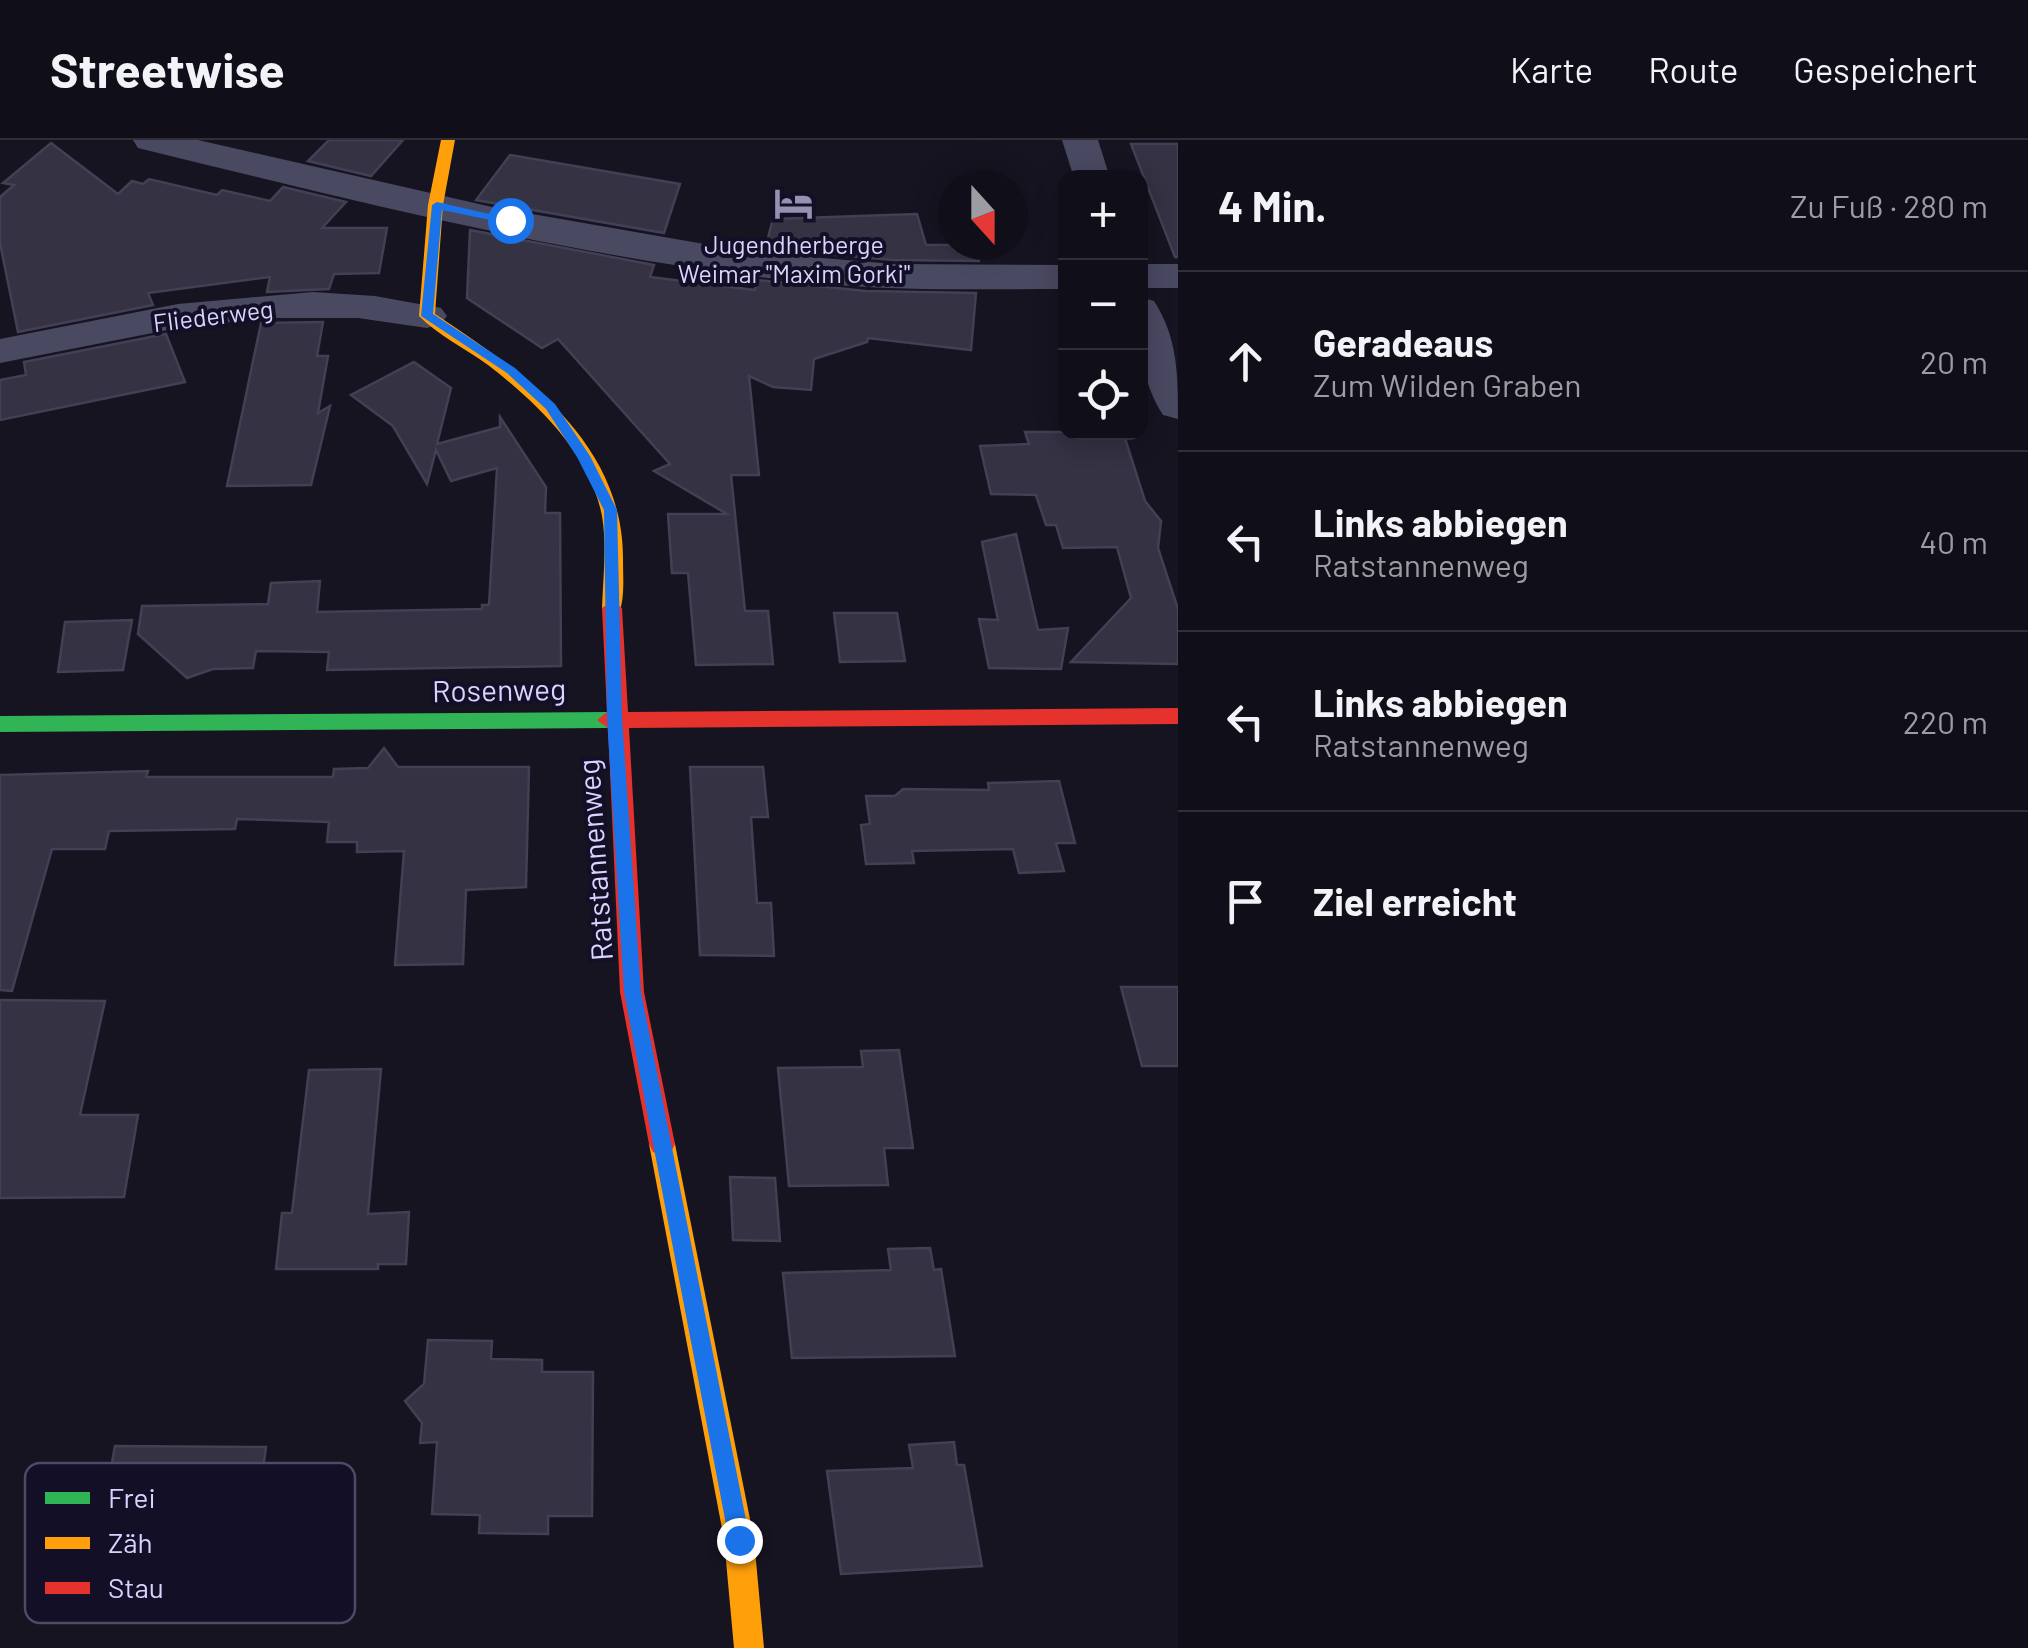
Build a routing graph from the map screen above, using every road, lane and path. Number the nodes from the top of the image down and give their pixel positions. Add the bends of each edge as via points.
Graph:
1 (151, 140) edge
2 (448, 140) edge
3 (1080, 140) edge
4 (1089, 170) edge
5 (437, 205) junction
6 (1148, 276) edge
7 (1178, 276) edge
8 (1058, 277) edge
9 (427, 316) junction
10 (1148, 330) edge
11 (0, 351) edge
12 (1178, 406) edge
13 (1178, 716) edge
14 (615, 718) junction
15 (0, 724) edge
16 (750, 1648) edge

1 - 5 street
2 - 5 street via 435,184
3 - 4 street
5 - 8 street via 671,252 795,268 929,278
5 - 9 street
6 - 7 street
9 - 11 street, Fliederweg via 290,305 209,312
9 - 14 street, Ratstannenweg via 551,406 610,510
10 - 12 street
13 - 14 street, Rosenweg
14 - 15 street, Rosenweg
14 - 16 street, Ratstannenweg via 632,992 739,1540

